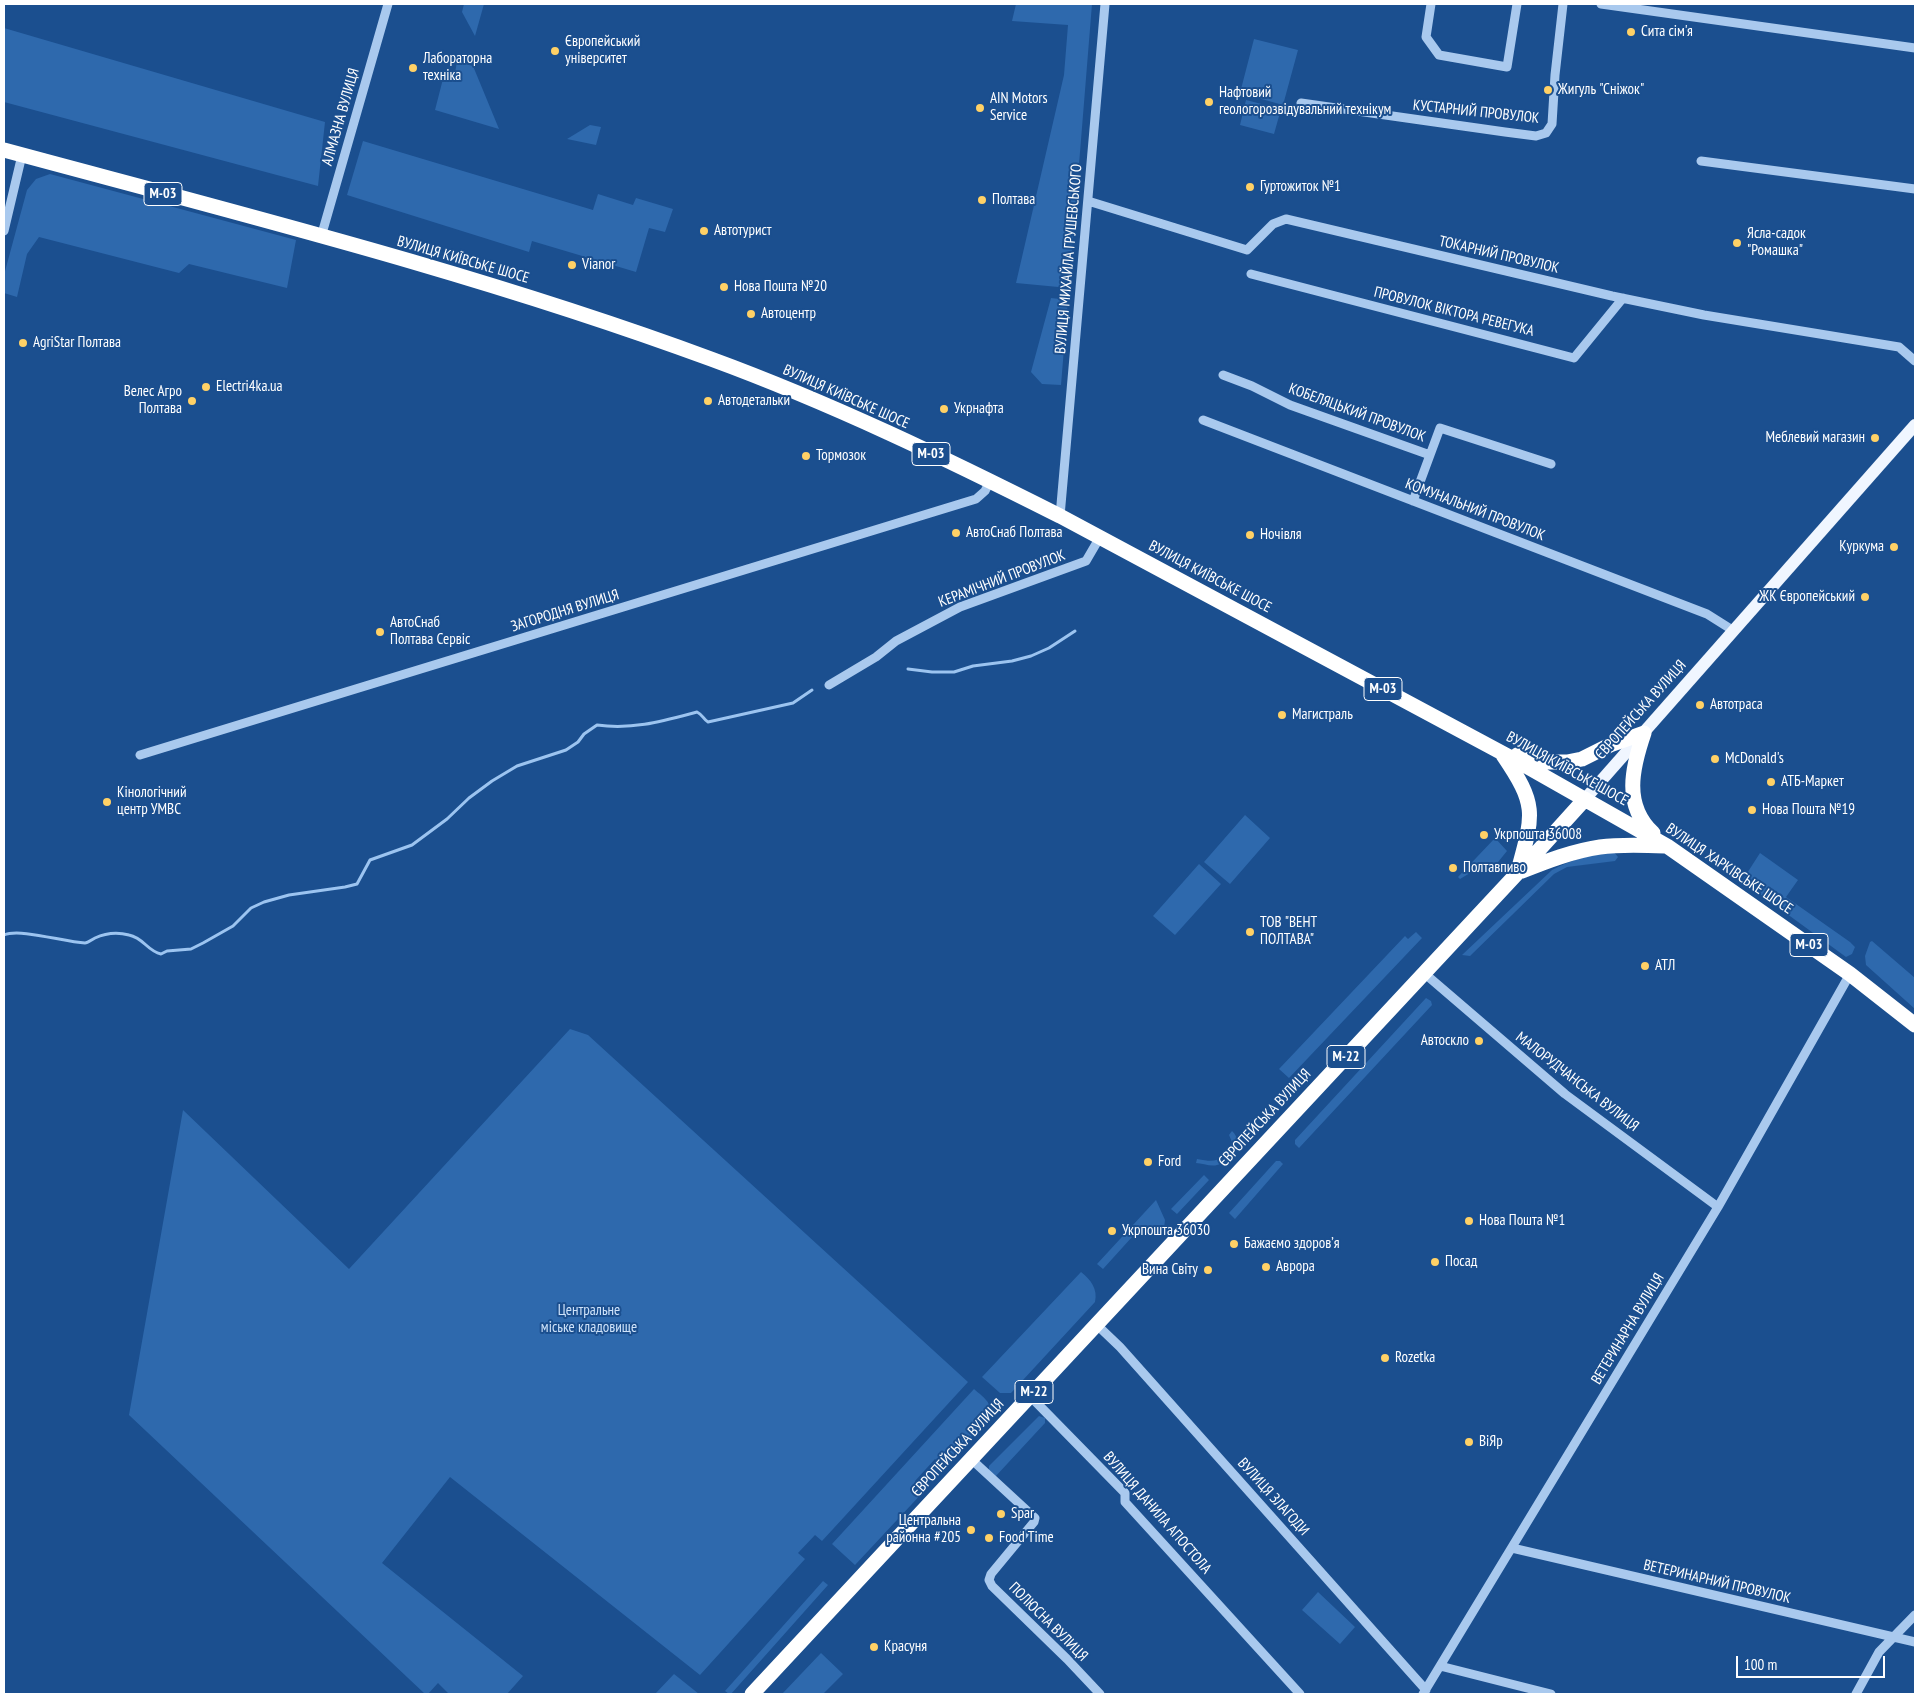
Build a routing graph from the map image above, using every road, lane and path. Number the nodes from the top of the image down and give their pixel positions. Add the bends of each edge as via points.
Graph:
1 (388, 4) edge
2 (1105, 4) edge
3 (1431, 4) edge
4 (1517, 4) edge
5 (1563, 4) edge
6 (1600, 4) edge
7 (1915, 48) edge
8 (1301, 103) dead end
9 (4, 150) edge
10 (22, 155) junction
11 (1701, 161) dead end
12 (1915, 189) edge
13 (1088, 201) junction
14 (4, 231) edge
15 (321, 237) junction
16 (1251, 274) dead end
17 (1623, 298) junction
18 (1915, 360) edge
19 (1223, 375) dead end
20 (1203, 420) dead end
21 (1915, 425) edge
22 (1430, 455) junction
23 (1551, 464) dead end
24 (990, 482) junction
25 (1413, 501) junction
26 (1060, 516) junction
27 (1100, 537) junction
28 (1734, 631) junction
29 (829, 685) dead end
30 (1644, 733) junction
31 (1501, 752) junction
32 (140, 755) dead end
33 (1585, 799) junction
34 (1643, 832) joint
35 (1667, 846) junction
36 (1518, 872) junction
37 (1424, 973) junction
38 (1850, 974) junction
39 (1915, 1025) edge
40 (1718, 1207) junction
41 (1097, 1325) junction
42 (1030, 1396) junction
43 (971, 1459) junction
44 (1512, 1548) junction
45 (1915, 1615) edge
46 (1893, 1637) junction
47 (1915, 1642) edge
48 (1440, 1666) junction
49 (1424, 1692) edge
50 (752, 1694) edge
51 (1100, 1694) edge
52 (1300, 1694) edge
53 (1551, 1694) edge
54 (1856, 1694) edge

1 - 15 street, АЛМАЗНА ВУЛИЦЯ
2 - 13 street, ВУЛИЦЯ МИХАЙЛА ГРУШЕВСЬКОГО
3 - 4 street via 1426,37 1439,55 1507,67
5 - 8 street, КУСТАРНИЙ ПРОВУЛОК via 1552,124 1546,134 1536,136
6 - 7 street
9 - 10 highway, ВУЛИЦЯ КИЇВСЬКЕ ШОСЕ / М-03
10 - 14 street
10 - 15 highway, ВУЛИЦЯ КИЇВСЬКЕ ШОСЕ / М-03
11 - 12 street
13 - 17 street, ТОКАРНИЙ ПРОВУЛОК via 1247,250 1273,224 1286,219
13 - 26 street, ВУЛИЦЯ МИХАЙЛА ГРУШЕВСЬКОГО
15 - 24 highway, ВУЛИЦЯ КИЇВСЬКЕ ШОСЕ / М-03 via 525,296 712,359 816,401
16 - 17 street, ПРОВУЛОК ВІКТОРА РЕВЕГУКА via 1574,358
17 - 18 street, ТОКАРНИЙ ПРОВУЛОК via 1704,315 1899,347
19 - 22 street, КОБЕЛЯЦЬКИЙ ПРОВУЛОК via 1290,405
20 - 25 street, КОМУНАЛЬНИЙ ПРОВУЛОК
21 - 28 main road, ЄВРОПЕЙСЬКА ВУЛИЦЯ
22 - 23 street, КОБЕЛЯЦЬКИЙ ПРОВУЛОК via 1440,428
22 - 25 street
24 - 26 highway, ВУЛИЦЯ КИЇВСЬКЕ ШОСЕ / М-03
24 - 32 street, ЗАГОРОДНЯ ВУЛИЦЯ via 976,499
25 - 28 street, КОМУНАЛЬНИЙ ПРОВУЛОК via 1706,614
26 - 27 highway, ВУЛИЦЯ КИЇВСЬКЕ ШОСЕ / М-03
27 - 29 street, КЕРАМІЧНИЙ ПРОВУЛОК via 1086,561 960,607 896,641
27 - 31 highway, ВУЛИЦЯ КИЇВСЬКЕ ШОСЕ / М-03
28 - 30 main road, ЄВРОПЕЙСЬКА ВУЛИЦЯ
30 - 31 highway via 1567,762 1548,762
30 - 33 main road, ЄВРОПЕЙСЬКА ВУЛИЦЯ
30 - 35 highway via 1634,768 1633,801 1642,820
31 - 33 highway, ВУЛИЦЯ КИЇВСЬКЕ ШОСЕ / М-03
31 - 36 highway via 1521,782 1530,809
33 - 34 highway, ВУЛИЦЯ КИЇВСЬКЕ ШОСЕ / М-03
33 - 36 highway, ЄВРОПЕЙСЬКА ВУЛИЦЯ / М-22
34 - 35 highway, ВУЛИЦЯ ХАРКІВСЬКЕ ШОСЕ / М-03
35 - 36 highway via 1601,847
35 - 38 highway, ВУЛИЦЯ ХАРКІВСЬКЕ ШОСЕ / М-03
36 - 37 highway, ЄВРОПЕЙСЬКА ВУЛИЦЯ / М-22
37 - 40 street, МАЛОРУДЧАНСЬКА ВУЛИЦЯ via 1566,1094
37 - 41 highway, ЄВРОПЕЙСЬКА ВУЛИЦЯ / М-22
38 - 39 highway, ВУЛИЦЯ ХАРКІВСЬКЕ ШОСЕ / М-03
38 - 40 street, ВЕТЕРИНАРНА ВУЛИЦЯ
40 - 44 street, ВЕТЕРИНАРНА ВУЛИЦЯ
41 - 42 highway, ЄВРОПЕЙСЬКА ВУЛИЦЯ / М-22
41 - 49 street, ВУЛИЦЯ ЗЛАГОДИ
42 - 43 highway, ЄВРОПЕЙСЬКА ВУЛИЦЯ / М-22
42 - 52 street, ВУЛИЦЯ ДАНИЛА АПОСТОЛА via 1125,1493 1125,1502
43 - 50 highway, ЄВРОПЕЙСЬКА ВУЛИЦЯ / М-22
43 - 51 street, ПОЛЮСНА ВУЛИЦЯ via 1035,1518 991,1574 992,1586
44 - 46 street, ВЕТЕРИНАРНИЙ ПРОВУЛОК
44 - 48 street, ВЕТЕРИНАРНА ВУЛИЦЯ
45 - 46 street
46 - 47 street, ВЕТЕРИНАРНИЙ ПРОВУЛОК
46 - 54 street via 1879,1652
48 - 49 street, ВЕТЕРИНАРНА ВУЛИЦЯ
48 - 53 street

